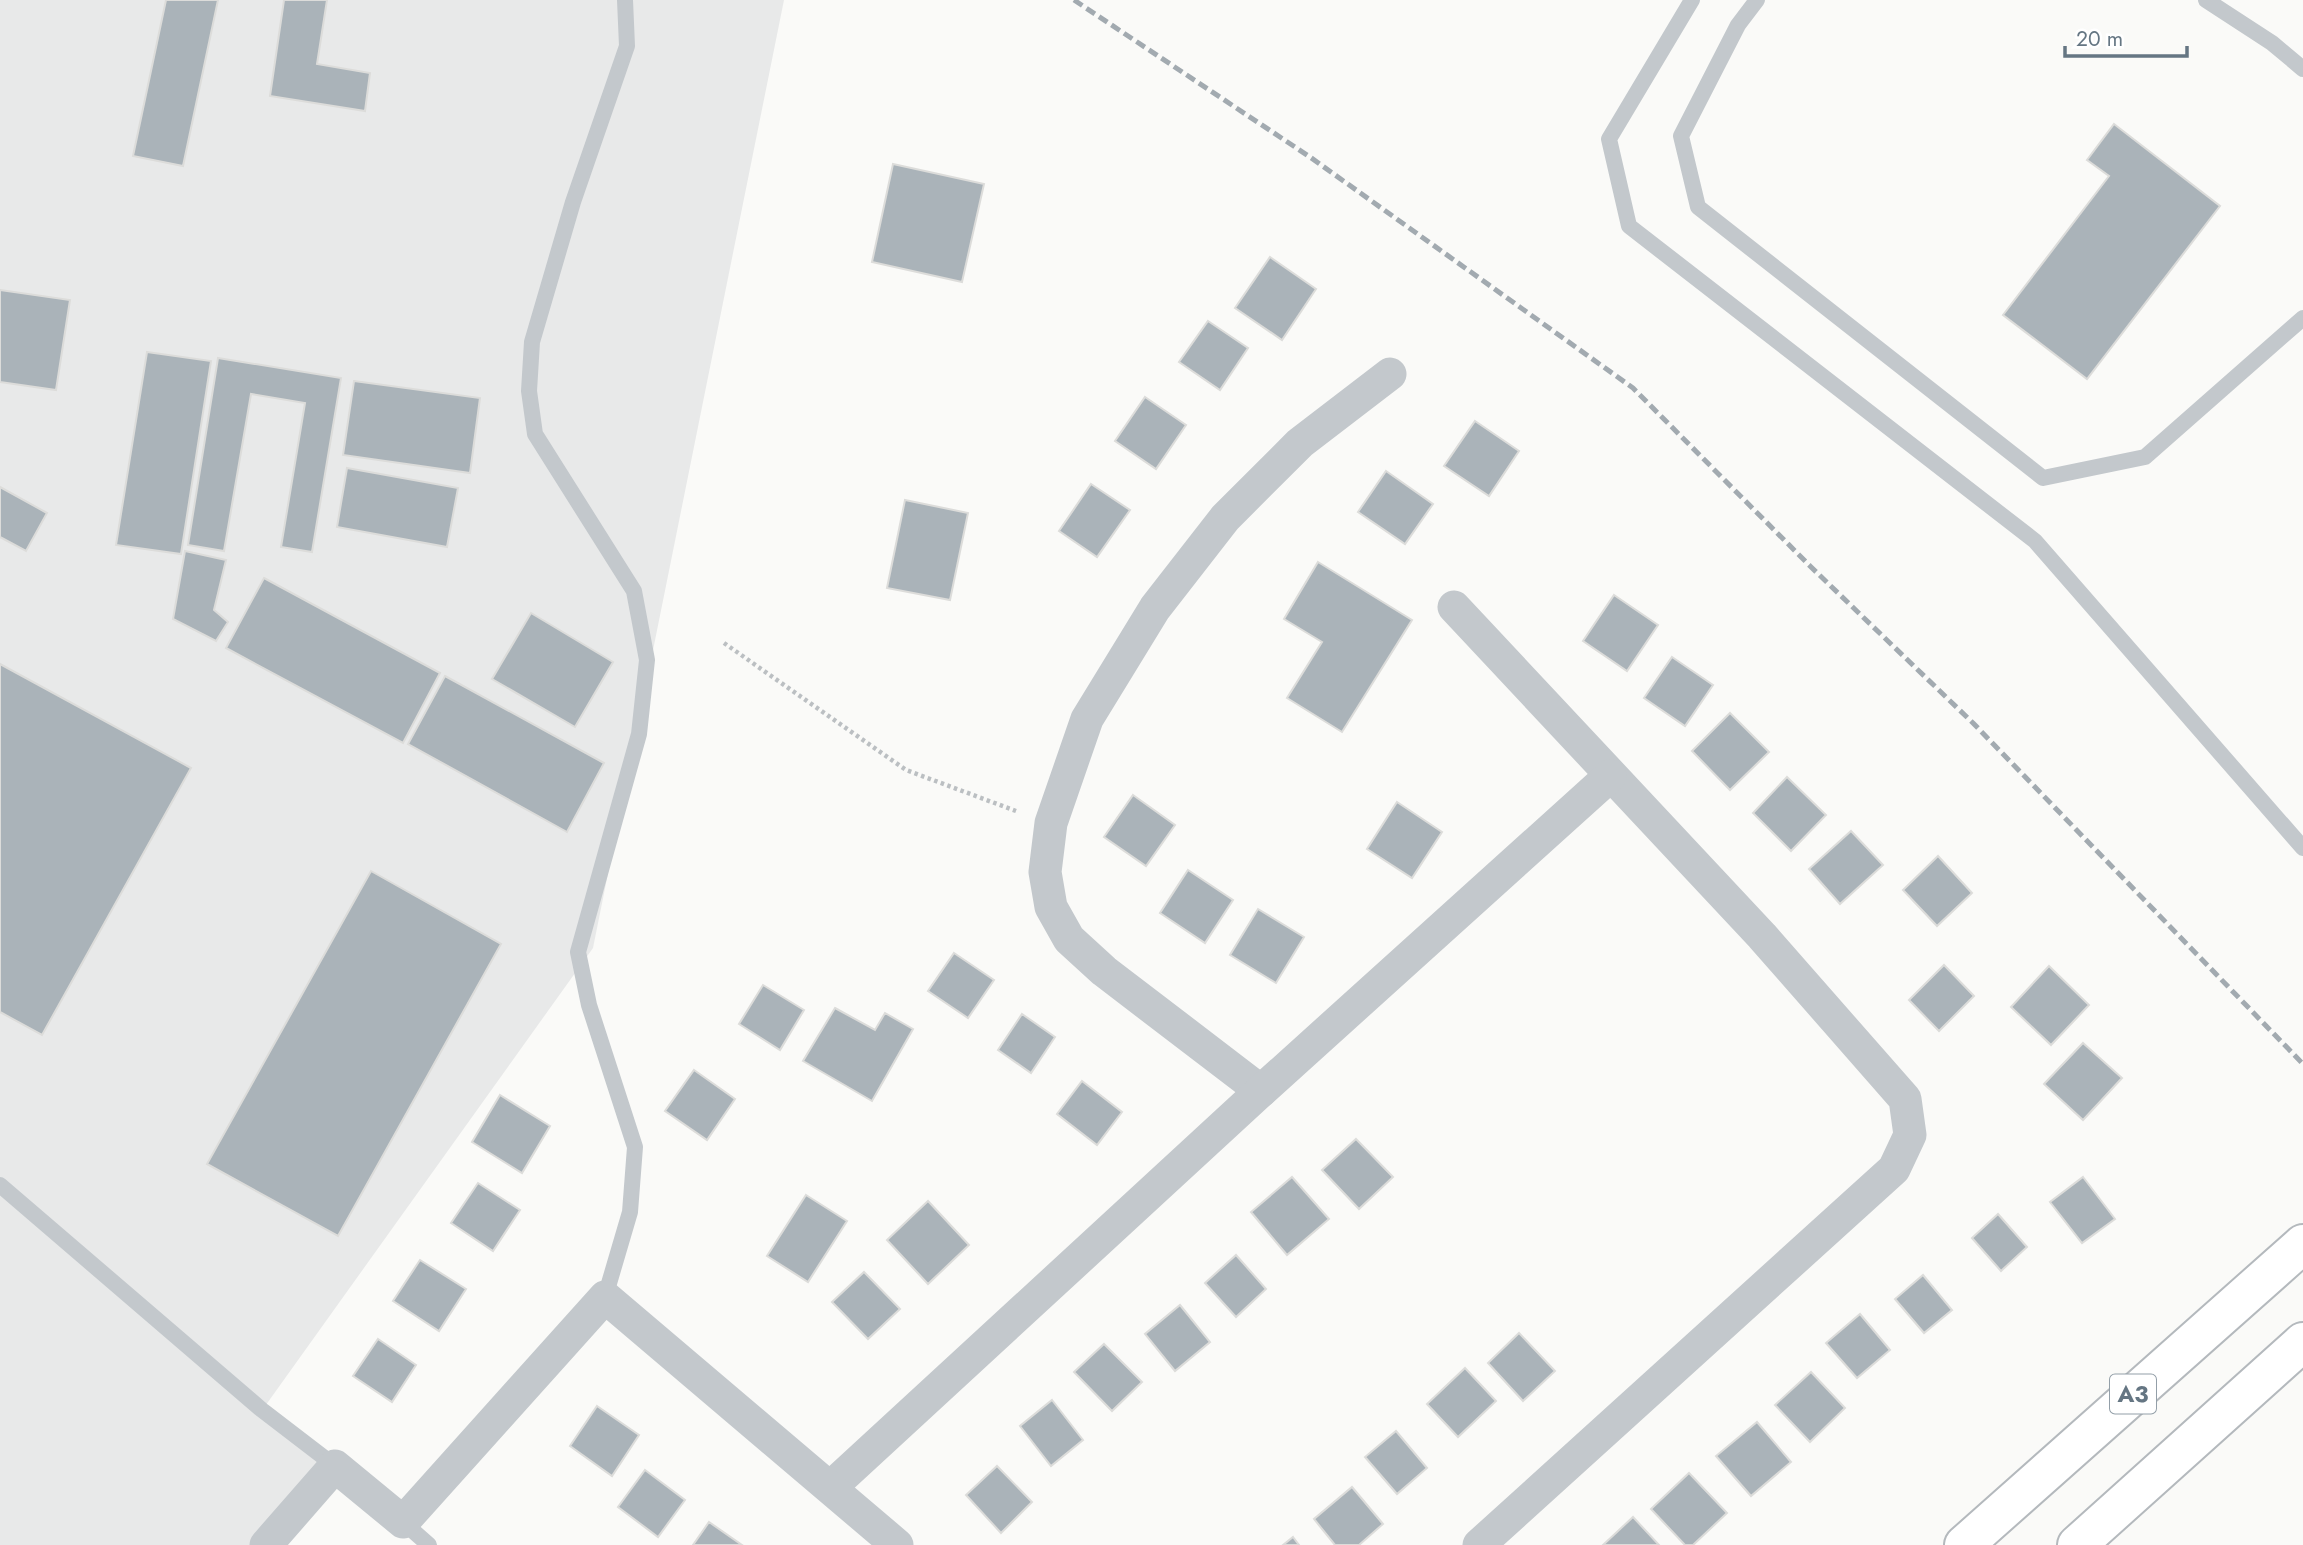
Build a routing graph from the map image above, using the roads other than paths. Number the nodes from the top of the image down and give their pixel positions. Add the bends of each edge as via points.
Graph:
1 (625, 0) edge
2 (1692, 0) edge
3 (1757, 0) edge
4 (2206, 0) edge
5 (2303, 69) edge
6 (2303, 318) edge
7 (1390, 374) dead end
8 (1454, 607) dead end
9 (1610, 776) junction
10 (2303, 848) edge
11 (1261, 1091) junction
12 (0, 1185) edge
13 (2303, 1244) edge
14 (605, 1297) junction
15 (2303, 1342) edge
16 (335, 1465) junction
17 (831, 1487) junction
18 (403, 1521) junction
19 (266, 1545) edge
20 (429, 1545) edge
21 (897, 1545) edge
22 (1479, 1545) edge
23 (1964, 1545) edge
24 (2077, 1545) edge

1 - 14 lane via 627,46 573,202 532,342 529,391 535,434 634,592 647,660 639,734 578,952 589,1005 635,1147 630,1212
2 - 10 lane via 1609,139 1629,226 2035,541
3 - 6 lane via 1738,25 1681,136 1698,207 2043,478 2145,457
4 - 5 lane
7 - 11 street via 1300,443 1225,519 1155,608 1087,719 1051,823 1045,872 1051,907 1069,939
8 - 9 street
9 - 11 street
9 - 22 street via 1762,936 1905,1099 1910,1135 1894,1169
11 - 17 street
12 - 16 lane via 262,1409
13 - 23 highway, A3
14 - 17 street
14 - 18 street
15 - 24 highway
16 - 18 street
16 - 19 street
17 - 21 street
18 - 20 lane

